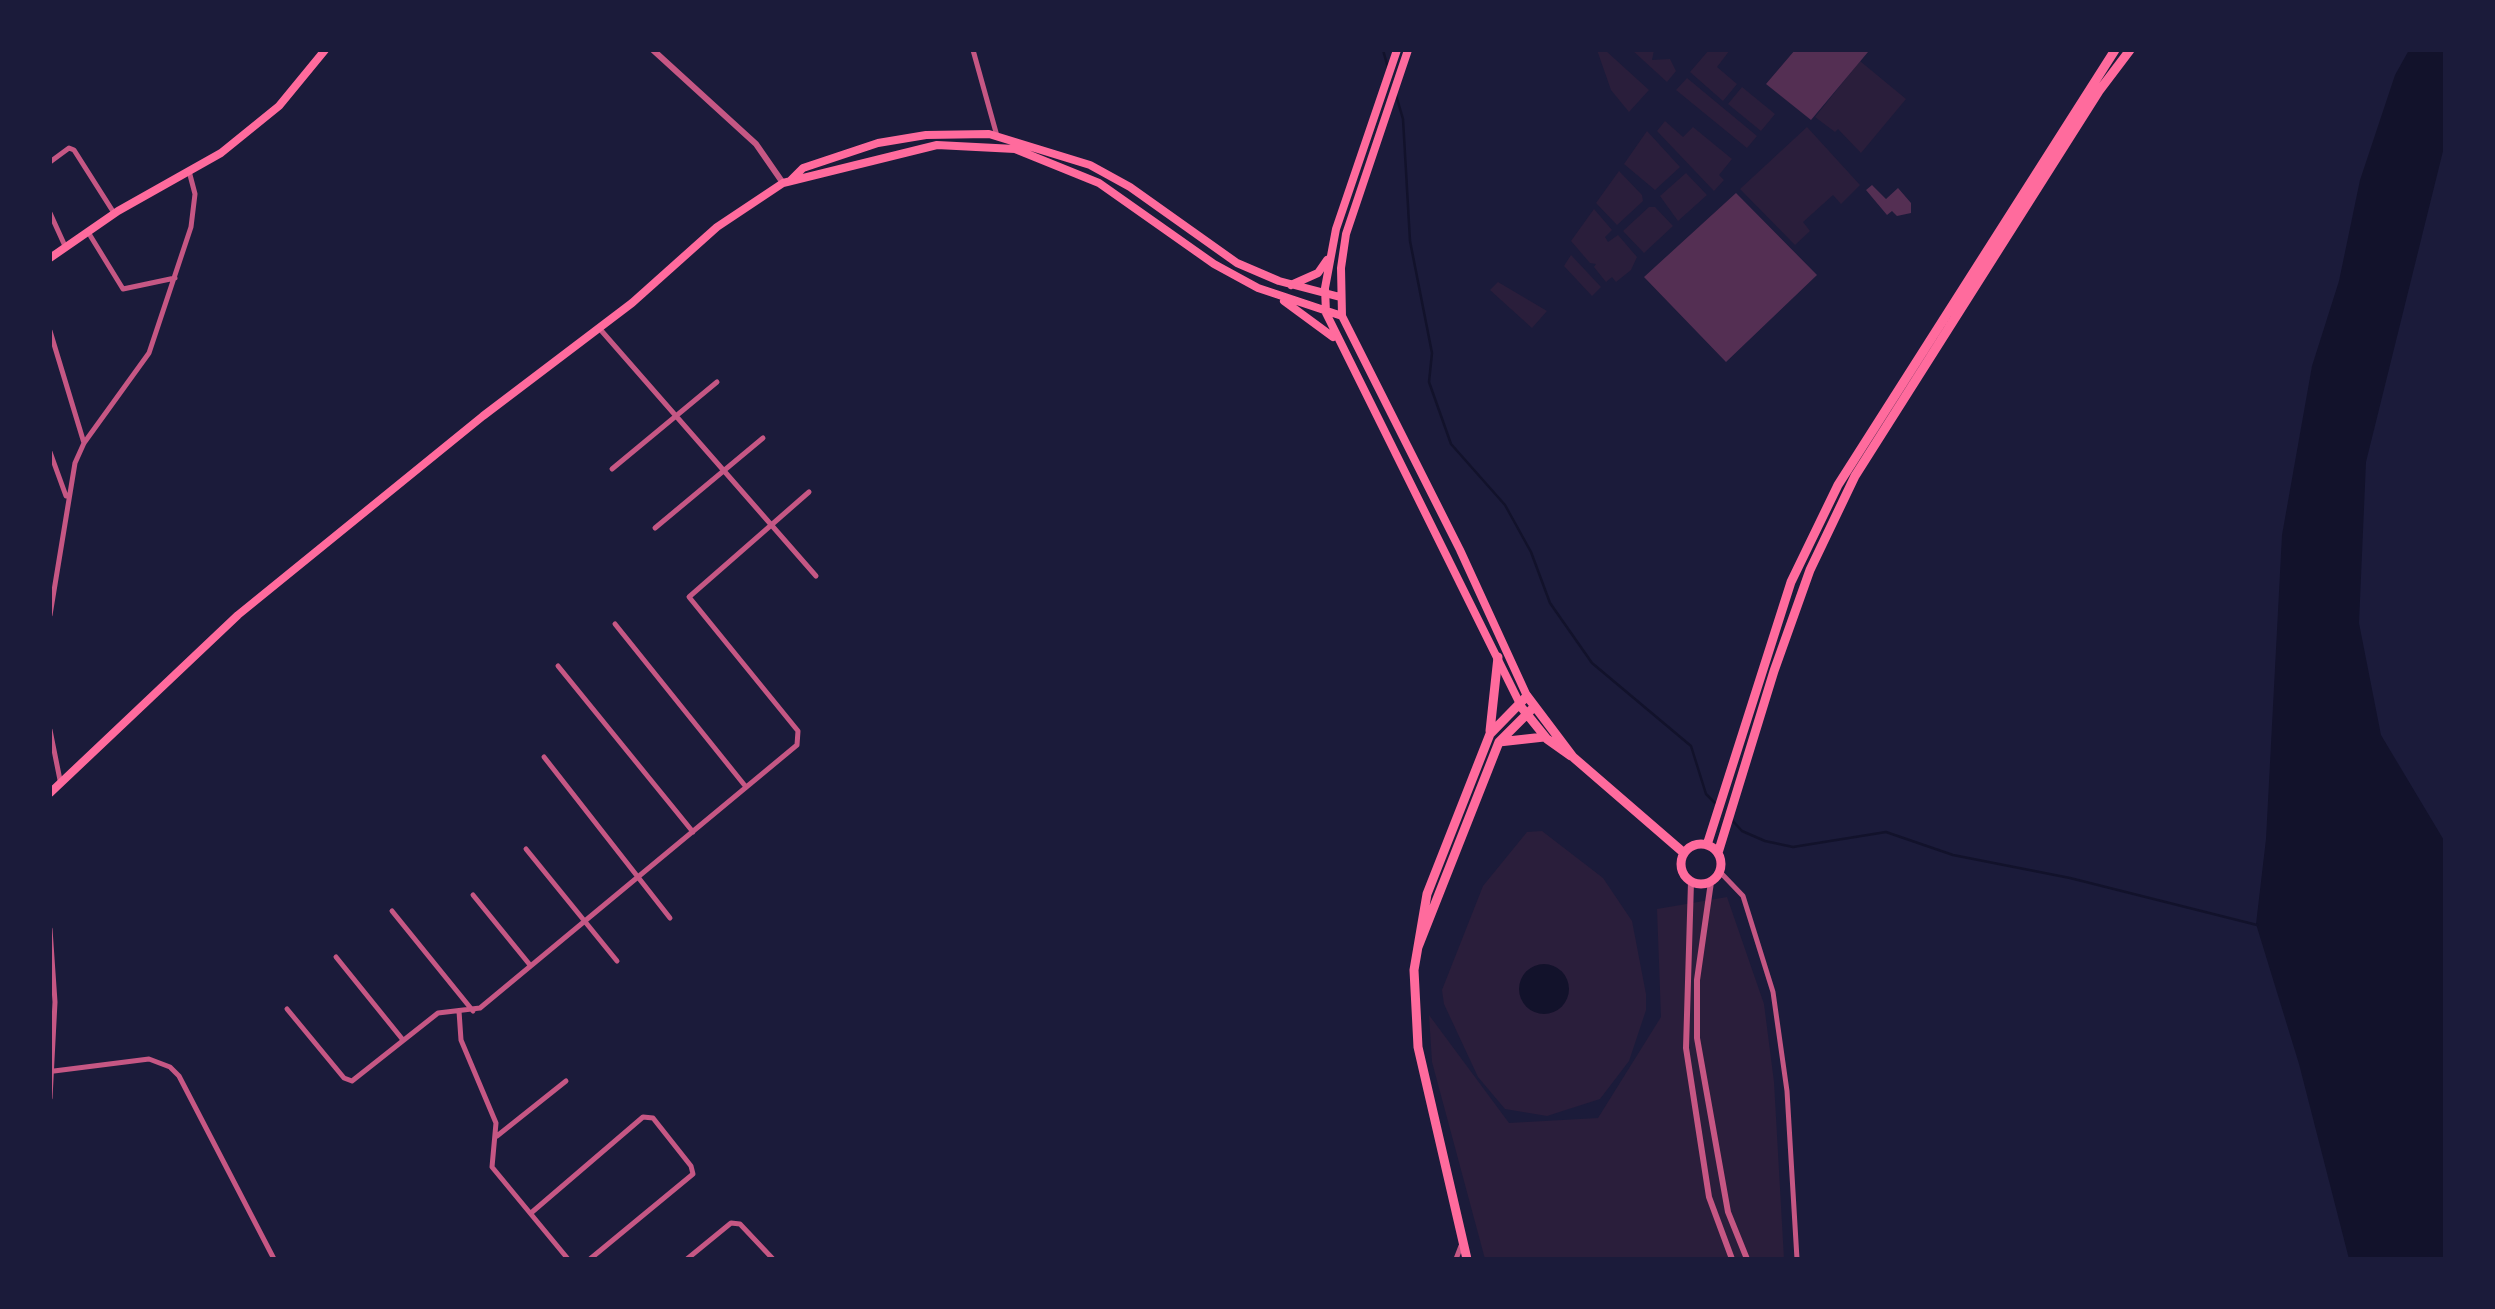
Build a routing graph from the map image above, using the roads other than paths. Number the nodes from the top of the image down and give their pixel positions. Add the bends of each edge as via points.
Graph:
1 (653, 50) edge
2 (973, 50) edge
3 (1397, 50) edge
4 (2114, 50) edge
5 (2130, 50) edge
6 (322, 52) edge
7 (1407, 54) edge
8 (997, 136) junction
9 (1360, 150) junction
10 (1372, 155) junction
11 (50, 162) edge
12 (189, 171) junction
13 (786, 182) junction
14 (50, 212) edge
15 (114, 213) junction
16 (88, 232) junction
17 (66, 247) junction
18 (1330, 256) junction
19 (50, 258) edge
20 (175, 278) junction
21 (1291, 285) junction
22 (1274, 294) junction
23 (1325, 294) junction
24 (1340, 297) junction
25 (1326, 313) junction
26 (1342, 316) junction
27 (600, 328) junction
28 (50, 330) edge
29 (1336, 340) junction
30 (717, 382) dead end
31 (676, 416) junction
32 (763, 438) dead end
33 (84, 443) junction
34 (50, 452) edge
35 (612, 468) dead end
36 (725, 471) junction
37 (53, 472) edge
38 (809, 492) dead end
39 (66, 497) junction
40 (771, 524) junction
41 (656, 528) dead end
42 (816, 576) dead end
43 (51, 605) edge
44 (50, 615) edge
45 (615, 624) dead end
46 (1498, 658) junction
47 (558, 666) dead end
48 (1523, 699) junction
49 (1530, 710) junction
50 (50, 730) edge
51 (1490, 734) junction
52 (1544, 737) junction
53 (1499, 742) junction
54 (544, 757) dead end
55 (1574, 757) junction
56 (60, 780) junction
57 (746, 787) junction
58 (50, 793) edge
59 (692, 832) junction
60 (1707, 845) junction
61 (526, 848) dead end
62 (1684, 853) junction
63 (1718, 853) junction
64 (1720, 872) junction
65 (638, 878) junction
66 (1691, 882) junction
67 (1711, 882) junction
68 (473, 895) dead end
69 (392, 912) dead end
70 (670, 918) dead end
71 (586, 921) junction
72 (50, 929) edge
73 (51, 954) edge
74 (1415, 954) junction
75 (336, 957) dead end
76 (616, 961) dead end
77 (530, 965) junction
78 (287, 1009) dead end
79 (460, 1011) junction
80 (473, 1011) junction
81 (52, 1038) edge
82 (402, 1040) junction
83 (54, 1072) junction
84 (566, 1081) dead end
85 (50, 1098) edge
86 (496, 1136) junction
87 (531, 1213) junction
88 (1461, 1246) junction
89 (274, 1259) edge
90 (568, 1259) edge
91 (590, 1259) edge
92 (686, 1259) edge
93 (773, 1259) edge
94 (1456, 1259) edge
95 (1467, 1259) edge
96 (1732, 1259) edge
97 (1747, 1259) edge
98 (1796, 1259) edge

1 - 13 street via 756,144
2 - 8 street
3 - 9 main road
4 - 60 main road via 1838,486 1791,582
5 - 63 main road via 1855,476 1810,570
6 - 12 main road via 278,106
7 - 10 main road
8 - 13 main road via 926,134 878,143 803,168
8 - 21 main road via 1114,177 1237,263
9 - 10 main road
9 - 18 main road
10 - 24 main road via 1346,234
11 - 15 street via 74,150
12 - 15 main road
12 - 20 street via 195,194
13 - 22 main road via 937,144 1015,149 1099,183 1224,270
13 - 27 main road via 718,227
14 - 17 street
15 - 16 main road
16 - 17 main road
16 - 20 street via 123,289
17 - 19 main road
18 - 21 main road via 1318,273
18 - 23 main road
20 - 33 street via 144,362
21 - 23 main road
22 - 25 main road
22 - 29 main road
23 - 24 main road
23 - 25 main road
24 - 26 main road
25 - 26 main road
25 - 29 main road
26 - 48 main road
27 - 31 street
27 - 56 main road via 238,615
28 - 33 street
29 - 46 main road
30 - 31 street
31 - 35 street
31 - 36 street
32 - 36 street
33 - 39 street
34 - 37 street
36 - 40 street
36 - 41 street
37 - 39 street
38 - 40 street
39 - 43 street
40 - 42 street
40 - 57 street via 690,596 800,736
43 - 44 street
45 - 57 street
46 - 48 main road
46 - 51 main road
47 - 59 street
48 - 49 main road
48 - 51 main road
49 - 52 main road
49 - 53 main road
49 - 55 main road
50 - 56 street
51 - 74 main road via 1427,894
52 - 53 main road
52 - 55 main road
53 - 74 main road
54 - 65 street
55 - 62 main road
56 - 58 main road
57 - 59 street
59 - 65 street
60 - 62 main road
60 - 63 main road
61 - 71 street
62 - 66 main road via 1681,866
63 - 64 main road
64 - 67 main road
64 - 98 street via 1744,896 1774,992
65 - 70 street
65 - 71 street
66 - 67 main road
66 - 96 street via 1686,1048 1709,1197
67 - 97 street via 1696,980 1697,1038 1728,1212
68 - 77 street
69 - 80 street
71 - 76 street
71 - 77 street
72 - 73 street
73 - 81 street
74 - 88 main road via 1418,1047
75 - 82 street
77 - 80 street
78 - 82 street via 347,1081
79 - 80 street
79 - 82 street via 438,1013
79 - 86 street via 461,1040 494,1115
81 - 83 street
83 - 85 street
83 - 89 street via 149,1059 170,1067
84 - 86 street
86 - 87 street via 492,1168
87 - 90 street
87 - 91 street via 643,1117 654,1118 693,1174
88 - 94 street
88 - 95 main road
92 - 93 street via 736,1222

